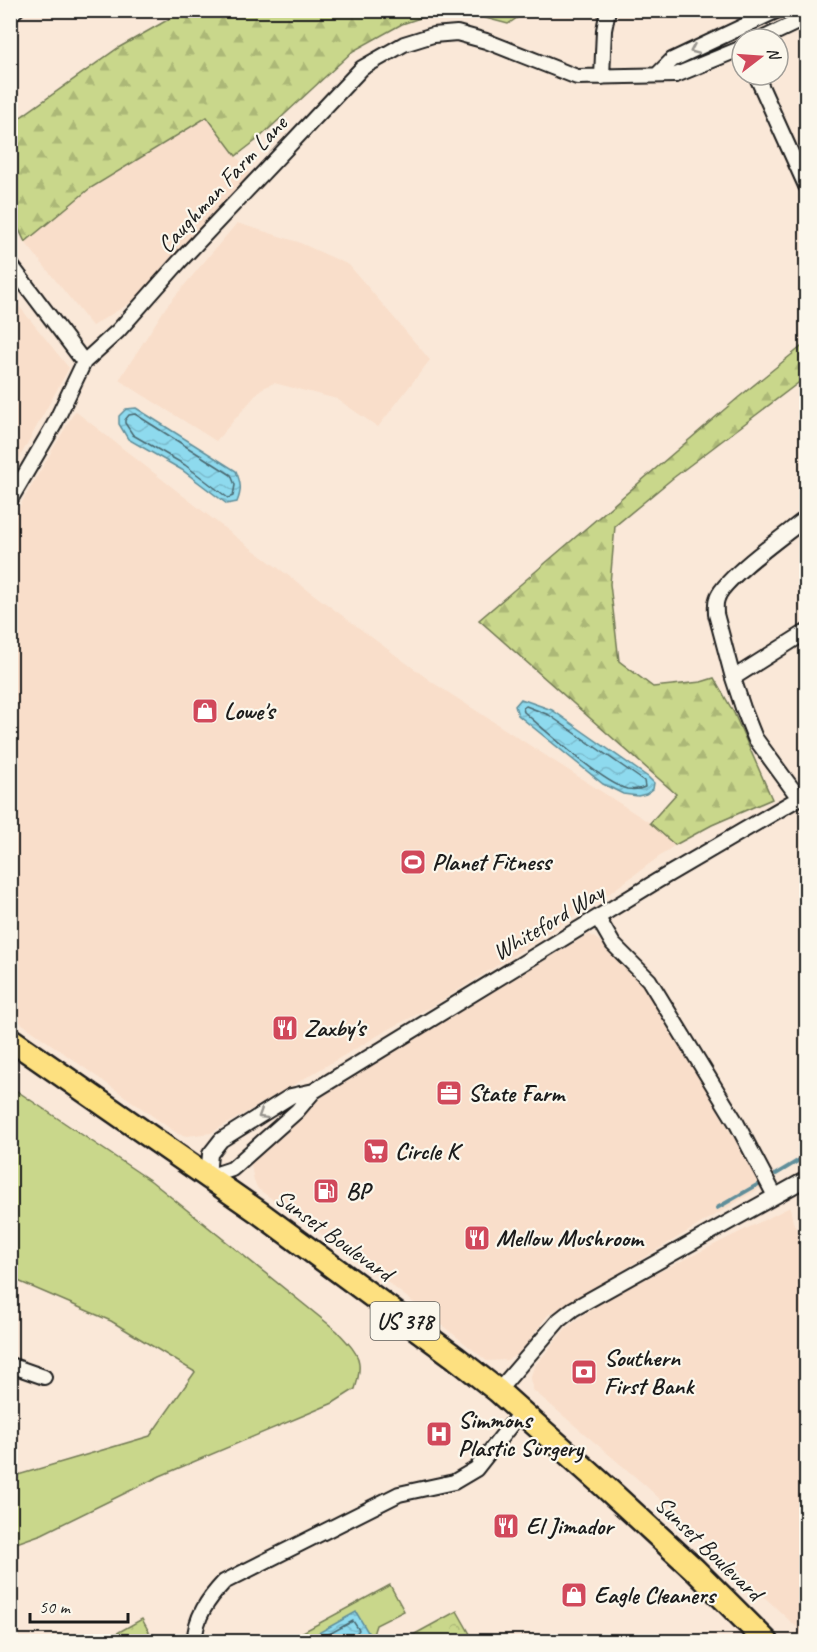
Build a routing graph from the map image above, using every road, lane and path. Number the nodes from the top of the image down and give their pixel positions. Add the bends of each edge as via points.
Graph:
1 (16, 10) edge
2 (608, 10) edge
3 (778, 10) edge
4 (10, 14) edge
5 (807, 18) edge
6 (752, 27) edge
7 (788, 27) edge
8 (730, 39) edge
9 (730, 53) edge
10 (657, 75) junction
11 (602, 77) junction
12 (762, 87) edge
13 (807, 186) edge
14 (10, 264) edge
15 (84, 362) junction
16 (10, 500) edge
17 (807, 518) edge
18 (807, 632) edge
19 (733, 678) junction
20 (803, 796) edge
21 (598, 918) junction
22 (10, 1039) edge
23 (314, 1090) junction
24 (208, 1177) junction
25 (807, 1179) edge
26 (775, 1196) junction
27 (10, 1365) edge
28 (44, 1377) dead end
29 (498, 1391) junction
30 (521, 1412) junction
31 (195, 1641) edge
32 (767, 1641) edge

1 - 4 street
2 - 11 street
3 - 6 street
5 - 7 street
8 -> 10 street via 672,60
9 - 10 street, Caughman Farm Lane via 676,75
10 - 11 street, Caughman Farm Lane
11 - 15 street, Caughman Farm Lane via 578,77 457,33 404,44 362,68 118,331
12 - 13 street
14 - 15 street
15 - 16 street, Caughman Farm Lane via 54,425
17 - 19 street via 737,574 717,598 716,614
18 - 19 street
19 - 20 street via 755,738
20 - 21 street, Whiteford Way
21 - 23 street, Whiteford Way
21 - 26 street via 613,944 649,980
22 - 24 main road, Sunset Boulevard / US 378
23 - 24 street, Whiteford Way via 297,1112 232,1169
23 -> 24 street, Whiteford Way via 291,1096 220,1140 210,1154
24 - 29 main road, Sunset Boulevard / US 378
25 - 26 street
26 - 29 street via 573,1309
27 - 28 street
29 - 30 main road, Sunset Boulevard / US 378
30 - 31 street via 476,1469 454,1482 399,1494 224,1582 199,1617
30 - 32 main road, Sunset Boulevard / US 378

